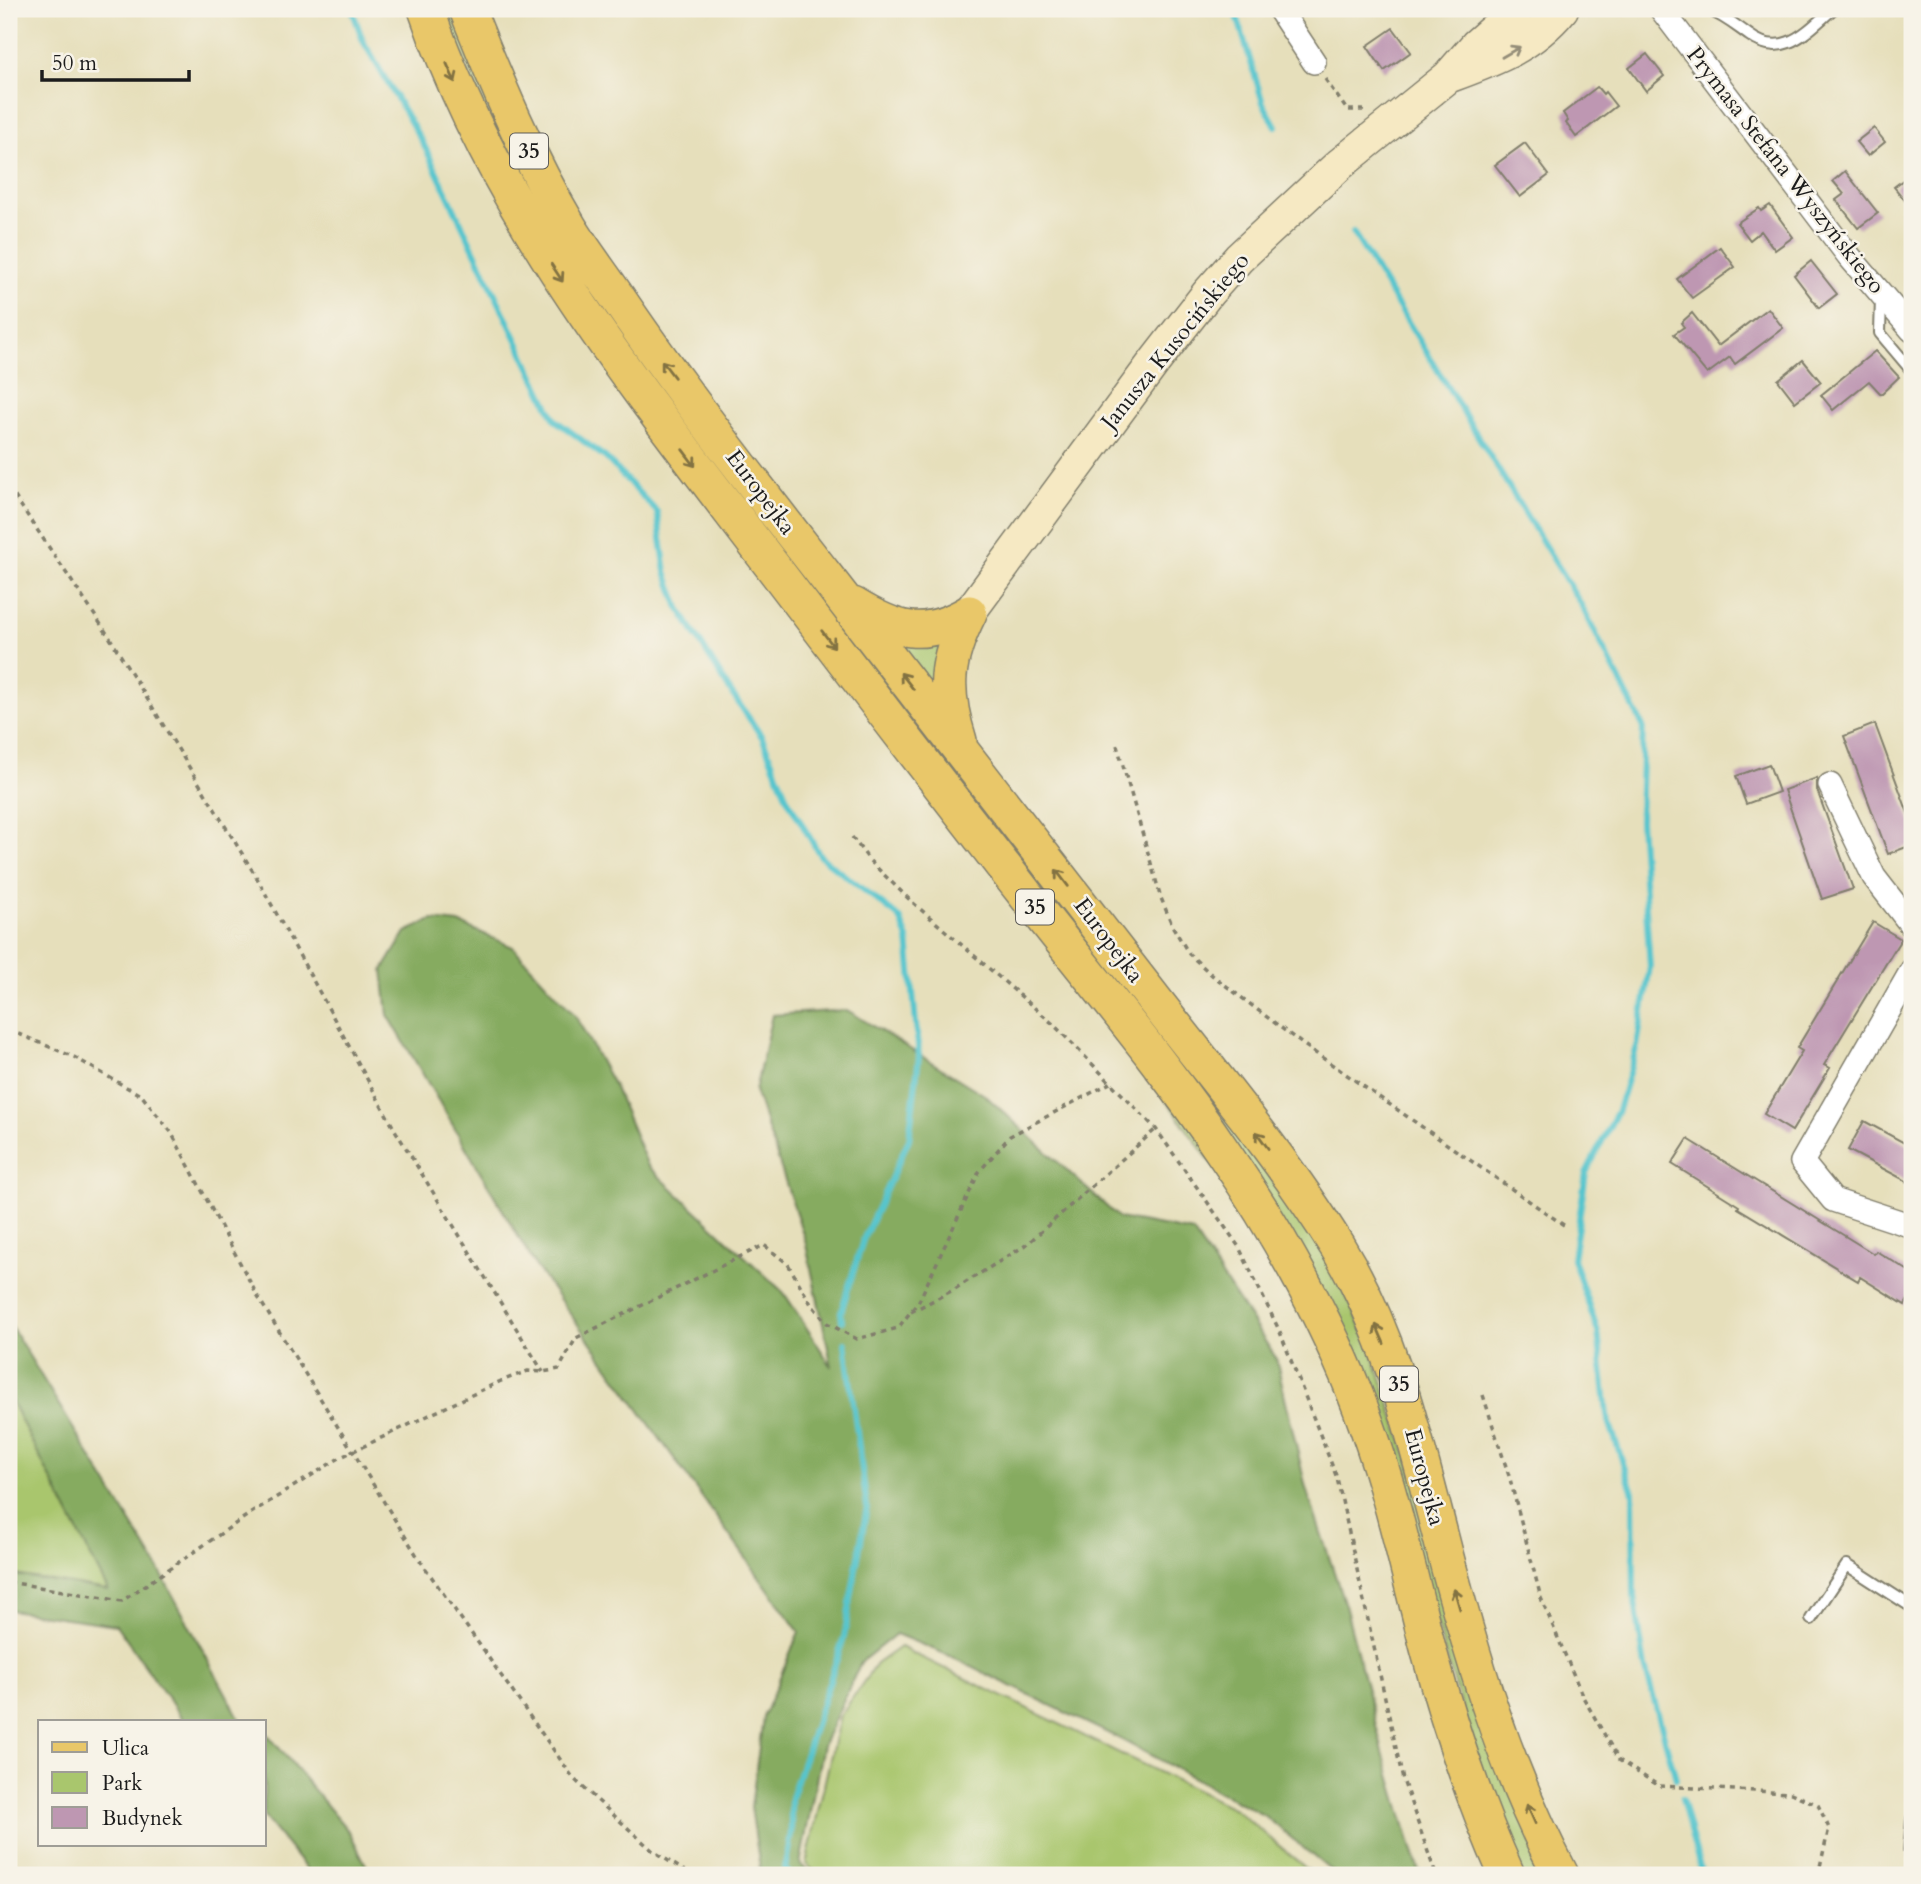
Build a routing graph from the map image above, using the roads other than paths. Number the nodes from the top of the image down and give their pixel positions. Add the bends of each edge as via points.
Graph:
1 (426, 9) edge
2 (467, 9) edge
3 (1279, 9) edge
4 (1517, 9) edge
5 (1562, 9) edge
6 (1707, 9) edge
7 (1833, 9) edge
8 (1666, 10) edge
9 (1314, 62) road end
10 (1448, 77) junction
11 (1881, 293) junction
12 (1912, 330) edge
13 (1912, 371) edge
14 (843, 599) junction
15 (969, 613) junction
16 (964, 754) junction
17 (1830, 785) dead end
18 (1912, 926) edge
19 (1912, 970) edge
20 (1912, 1226) edge
21 (1912, 1607) edge
22 (1811, 1619) dead end
23 (1912, 1819) edge
24 (1912, 1858) edge
25 (1507, 1875) edge
26 (1561, 1875) edge

1 -> 25 main road, Europejka / 35 via 473,124 557,275 674,439 1178,1090 1261,1212 1324,1325 1368,1427 1447,1714 1485,1826
14 -> 2 main road, Europejka / 35 via 646,339 570,228 509,114
3 - 9 street
4 - 10 street, Janusza Kusocińskiego
10 -> 5 street, Janusza Kusocińskiego via 1512,51 1547,27
6 - 7 lane via 1774,46 1798,38
8 - 11 street, Prymasa Stefana Wyszyńskiego
10 - 15 street, Janusza Kusocińskiego via 1339,165 1239,258 1152,365
11 - 12 street, Prymasa Stefana Wyszyńskiego
11 - 13 lane via 1880,333
14 - 15 main road via 886,623 919,631 949,624
16 -> 14 main road, Europejka / 35
15 - 16 main road via 948,671 951,714
26 -> 16 main road, Europejka / 35 via 1496,1728 1404,1398 1375,1321 1339,1249 1230,1096
17 - 18 street via 1874,877
19 - 20 street via 1802,1162 1833,1200
21 - 22 lane via 1847,1565
23 - 24 lane

